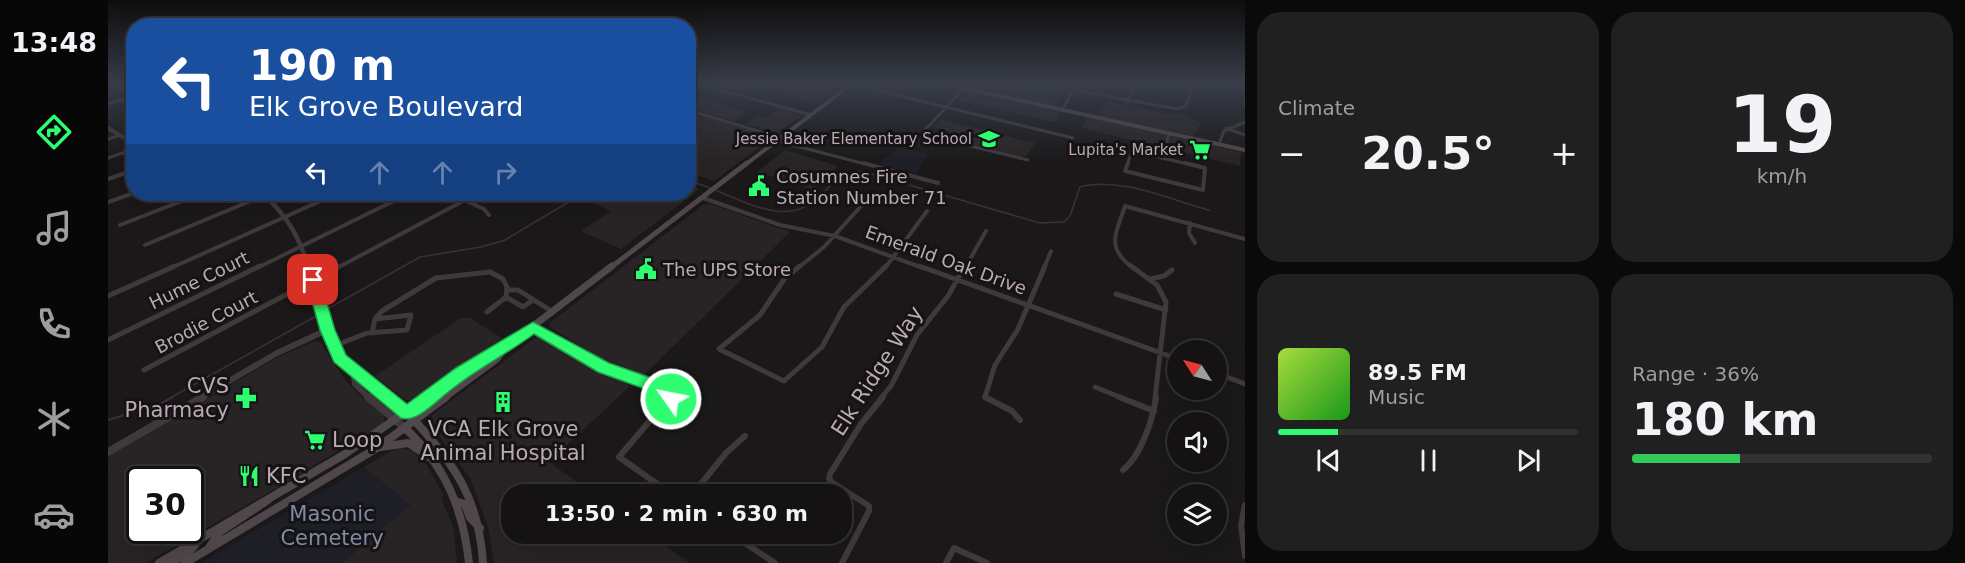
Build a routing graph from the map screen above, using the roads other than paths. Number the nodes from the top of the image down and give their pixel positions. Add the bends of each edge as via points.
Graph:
1 (790, 109) edge
2 (819, 109) edge
3 (945, 109) edge
4 (956, 109) edge
5 (1059, 109) edge
6 (1062, 110) joint
7 (696, 113) edge
8 (811, 115) junction
9 (1245, 122) edge
10 (108, 128) edge
11 (1226, 128) junction
12 (1169, 133) junction
13 (120, 135) junction
14 (1245, 135) edge
15 (1073, 138) dead end
16 (108, 139) edge
17 (126, 139) edge
18 (779, 139) junction
19 (1219, 144) junction
20 (1245, 150) edge
21 (126, 152) edge
22 (108, 158) edge
23 (1163, 158) junction
24 (1028, 160) dead end
25 (126, 173) edge
26 (108, 179) edge
27 (938, 183) dead end
28 (872, 194) dead end
29 (705, 195) junction
30 (126, 196) edge
31 (182, 201) edge
32 (249, 201) edge
33 (272, 201) edge
34 (320, 201) edge
35 (393, 201) edge
36 (463, 201) edge
37 (467, 201) edge
38 (108, 202) edge
39 (927, 211) dead end
40 (489, 215) dead end
41 (287, 216) junction
42 (1190, 224) junction
43 (120, 225) dead end
44 (986, 231) dead end
45 (835, 236) junction
46 (1245, 238) edge
47 (1195, 243) dead end
48 (145, 245) dead end
49 (301, 245) junction
50 (1050, 251) dead end
51 (893, 256) junction
52 (1172, 270) dead end
53 (1150, 279) junction
54 (313, 280) junction
55 (957, 280) junction
56 (507, 290) junction
57 (1116, 294) dead end
58 (108, 296) edge
59 (506, 297) junction
60 (533, 300) junction
61 (1028, 305) junction
62 (1166, 310) junction
63 (487, 312) dead end
64 (553, 312) junction
65 (375, 318) junction
66 (533, 327) junction
67 (327, 330) junction
68 (372, 333) junction
69 (108, 339) edge
70 (334, 346) junction
71 (503, 349) junction
72 (1160, 353) junction
73 (1167, 355) edge
74 (144, 370) dead end
75 (353, 371) junction
76 (1227, 377) edge
77 (1245, 384) edge
78 (1095, 387) dead end
79 (1154, 411) junction
80 (407, 414) junction
81 (1020, 420) dead end
82 (397, 421) junction
83 (415, 421) junction
84 (405, 428) junction
85 (745, 436) dead end
86 (377, 448) junction
87 (108, 452) edge
88 (440, 464) junction
89 (1123, 470) dead end
90 (657, 484) edge
91 (701, 484) edge
92 (270, 497) junction
93 (458, 502) junction
94 (1245, 505) edge
95 (481, 528) junction
96 (204, 535) edge
97 (189, 544) edge
98 (196, 544) edge
99 (746, 544) edge
100 (210, 546) junction
101 (1245, 556) edge
102 (159, 563) edge
103 (172, 563) edge
104 (186, 563) edge
105 (469, 563) edge
106 (483, 563) edge
107 (775, 563) edge
108 (842, 563) edge
109 (946, 563) edge
110 (987, 563) edge

1 - 8 street
2 - 8 main road
3 - 24 street via 925,130 958,143
4 - 15 street
5 - 6 main road
6 - 12 main road
7 - 18 street
8 - 18 main road
9 - 11 street
10 - 13 street
11 - 14 street
11 - 19 street
12 - 19 main road
12 - 23 street
13 - 16 street
13 - 17 street
18 - 27 street
18 - 29 main road
19 - 20 main road
21 - 22 street
23 - 23 street via 1205,168 1203,190 1125,171 1132,151
25 - 26 street
28 - 45 street
29 - 45 street, Emerald Oak Drive via 780,225
29 - 64 main road
30 - 38 street
31 - 43 street
32 - 48 street
33 - 41 street
34 - 41 street
35 - 49 street, Hume Court
36 - 54 street, Brodie Court
37 - 40 street
39 - 51 street
41 - 49 street
41 - 58 street
42 - 46 street
42 - 47 street via 1189,233
42 - 53 street via 1125,206 1114,240 1115,249 1123,260
44 - 55 street
45 - 51 street, Emerald Oak Drive
45 - 51 street via 792,271 760,315 719,349 784,381 814,356 850,298 877,276
49 - 54 street
49 - 69 street, Hume Court
50 - 61 street
51 - 55 street, Emerald Oak Drive
52 - 53 street
53 - 62 street via 1164,294
54 - 67 street
54 - 74 street, Brodie Court
55 - 61 street, Emerald Oak Drive
55 - 108 street, Elk Ridge Way via 917,335 891,387 861,424 830,474 833,483 869,506
56 - 59 street
56 - 60 street via 518,290
56 - 65 street via 503,279 490,272 436,278
57 - 62 street
59 - 60 street via 523,307
59 - 63 street
60 - 64 street
61 - 72 street, Emerald Oak Drive
61 - 81 street via 995,365 985,397 1012,411
62 - 72 street
64 - 66 main road
65 - 68 street
65 - 68 street via 411,315 407,330
66 - 71 main road
66 - 90 street via 604,368 672,394 619,457
67 - 70 street
67 - 87 street via 283,350
68 - 70 street
70 - 75 street
71 - 80 main road via 462,372
71 - 83 main road via 497,359
72 - 73 street, Emerald Oak Drive
72 - 79 street
75 - 80 street
75 - 82 street via 361,391
76 - 77 street
78 - 79 street
79 - 89 street via 1132,463
80 - 82 main road
80 - 83 street
82 - 84 street
82 - 92 main road
83 - 84 main road
83 - 95 main road via 468,488
84 - 86 main road
84 - 88 main road
85 - 91 street
86 - 88 main road via 408,443
86 - 100 main road
88 - 93 main road
92 - 96 main road
92 - 100 main road via 261,508 216,536
93 - 95 main road via 465,504 470,519
93 - 105 main road
94 - 101 street via 1241,525
95 - 106 main road
97 - 102 main road
98 - 103 main road
99 - 107 street
100 - 104 main road
109 - 110 street via 954,548

